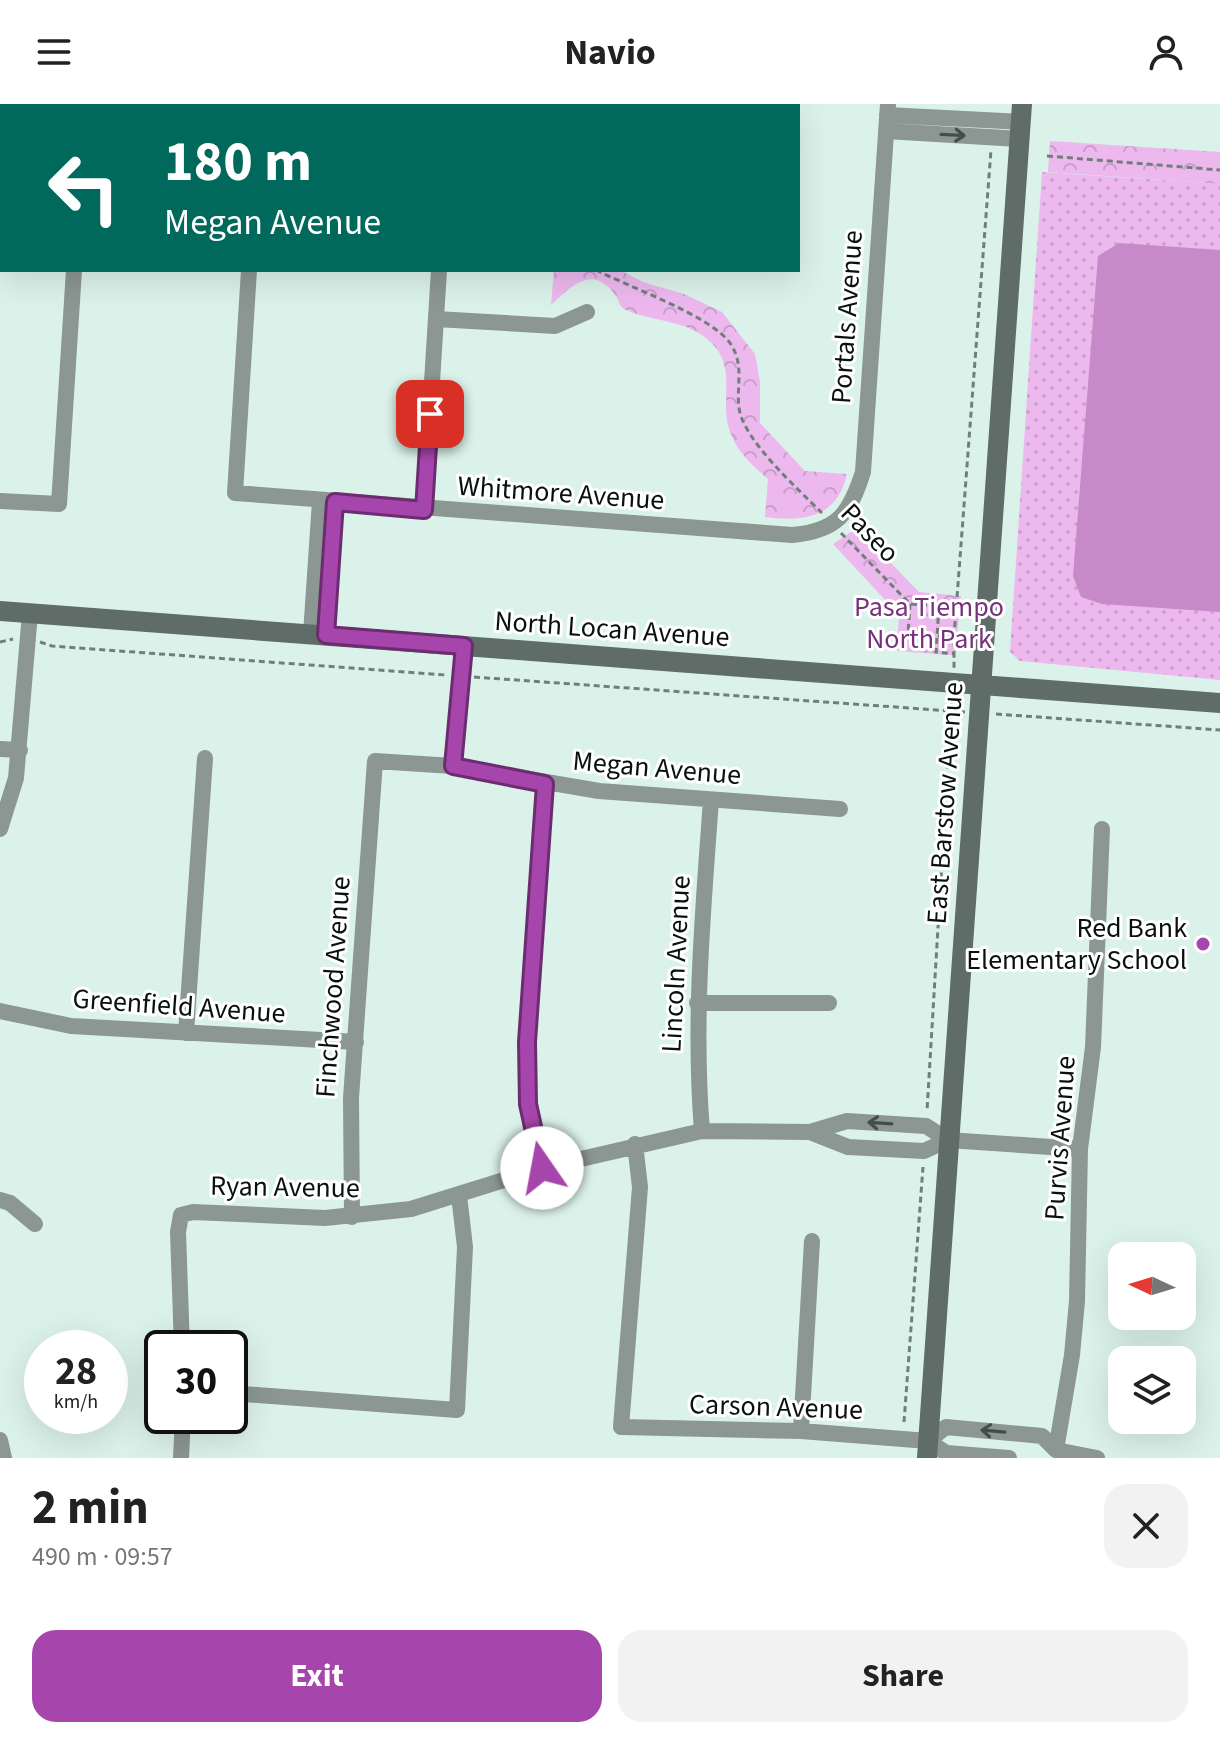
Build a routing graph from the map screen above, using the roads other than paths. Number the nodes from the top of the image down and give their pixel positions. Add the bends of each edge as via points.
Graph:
1 (887, 117) edge
2 (1021, 121) edge
3 (74, 272) edge
4 (249, 272) edge
5 (439, 272) edge
6 (587, 312) dead end
7 (436, 319) junction
8 (0, 501) edge
9 (328, 501) junction
10 (424, 510) junction
11 (834, 525) joint
12 (0, 611) edge
13 (30, 613) junction
14 (318, 634) junction
15 (464, 646) junction
16 (982, 684) junction
17 (1220, 703) edge
18 (0, 749) edge
19 (20, 750) junction
20 (205, 758) dead end
21 (375, 761) joint
22 (453, 766) junction
23 (545, 784) junction
24 (711, 800) junction
25 (840, 809) dead end
26 (0, 829) edge
27 (1102, 829) dead end
28 (697, 1003) junction
29 (829, 1003) dead end
30 (0, 1011) edge
31 (186, 1033) junction
32 (356, 1042) junction
33 (702, 1131) junction
34 (810, 1132) junction
35 (948, 1140) junction
36 (635, 1144) junction
37 (1080, 1149) junction
38 (542, 1168) junction
39 (459, 1195) junction
40 (0, 1200) edge
41 (352, 1217) junction
42 (35, 1224) dead end
43 (812, 1241) dead end
44 (181, 1330) edge
45 (248, 1394) edge
46 (801, 1431) junction
47 (182, 1434) edge
48 (0, 1440) edge
49 (927, 1450) edge
50 (1050, 1454) edge
51 (4, 1458) edge
52 (181, 1458) edge
53 (1009, 1458) edge
54 (1097, 1458) edge

1 - 2 street
1 - 11 street, Portals Avenue via 863,472 854,502
2 - 16 street, East Barstow Avenue
3 - 8 street via 59,504
4 - 9 street, Whitmore Avenue via 235,493
5 - 7 street
6 - 7 street via 555,326
7 - 10 street
9 - 10 street, Whitmore Avenue
9 - 14 street
10 - 11 street, Whitmore Avenue via 792,535
12 - 13 street, North Locan Avenue
13 - 14 street, North Locan Avenue
13 - 19 street
14 - 15 street, North Locan Avenue
15 - 16 street, North Locan Avenue
15 - 22 street
16 - 17 street, North Locan Avenue
16 - 35 street, East Barstow Avenue
18 - 19 street
19 - 26 street
20 - 31 street
21 - 22 street, Megan Avenue
21 - 32 street, Finchwood Avenue
22 - 23 street, Megan Avenue
23 - 24 street, Megan Avenue
23 - 38 street via 527,1042 528,1104
24 - 25 street, Megan Avenue
24 - 28 street, Lincoln Avenue
27 - 37 street, Purvis Avenue via 1093,1047
28 - 29 street
28 - 33 street, Lincoln Avenue
30 - 31 street, Greenfield Avenue via 71,1026
31 - 32 street, Greenfield Avenue
32 - 41 street, Finchwood Avenue
33 - 34 street, Ryan Avenue
33 - 36 street, Ryan Avenue
34 - 35 street, Ryan Avenue via 848,1147 924,1151
35 -> 34 street, Ryan Avenue via 926,1126 847,1121
35 - 37 street
35 - 49 street, East Barstow Avenue
36 - 38 street, Ryan Avenue
36 - 46 street, Carson Avenue via 640,1187 621,1427
37 - 50 street, Purvis Avenue via 1072,1355
38 - 39 street, Ryan Avenue
39 - 41 street, Ryan Avenue via 411,1209
39 - 45 street via 465,1247 457,1410
40 - 42 street
41 - 44 street, Ryan Avenue via 207,1211 181,1215
43 - 46 street
46 - 49 street, Carson Avenue
47 - 52 street
48 - 51 street
50 -> 49 street, Carson Avenue via 1042,1436 946,1427
49 - 53 street, Carson Avenue
50 - 54 street, Carson Avenue

